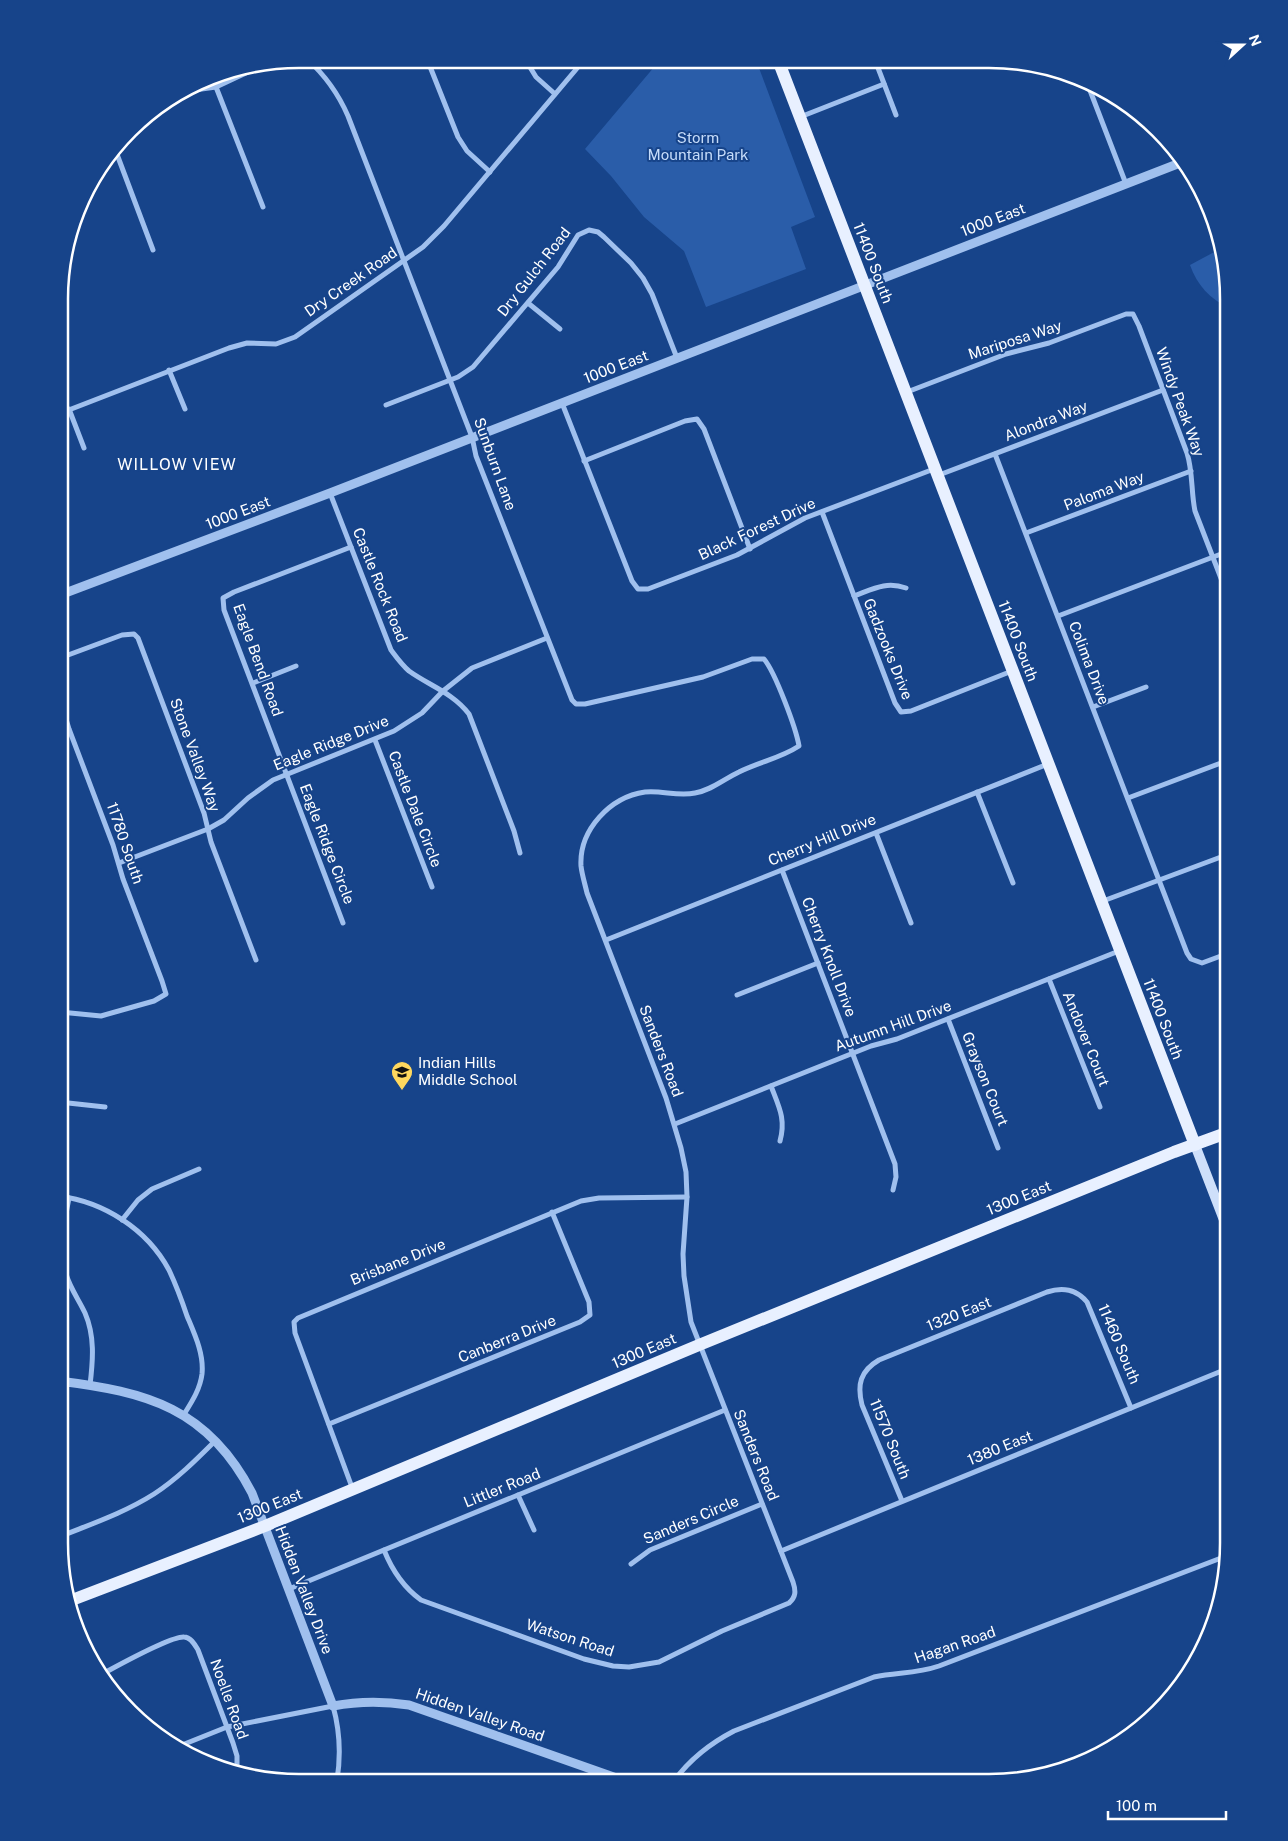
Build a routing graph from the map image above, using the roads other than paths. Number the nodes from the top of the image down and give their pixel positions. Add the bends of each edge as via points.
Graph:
1 (431, 68) edge
2 (530, 68) edge
3 (577, 68) edge
4 (781, 68) edge
5 (879, 68) edge
6 (318, 69) edge
7 (244, 74) edge
8 (884, 84) junction
9 (216, 87) junction
10 (201, 89) edge
11 (1090, 90) edge
12 (555, 94) junction
13 (896, 115) dead end
14 (800, 117) junction
15 (117, 155) edge
16 (1177, 164) edge
17 (490, 172) junction
18 (1126, 184) junction
19 (263, 206) dead end
20 (152, 250) dead end
21 (404, 260) junction
22 (864, 285) junction
23 (528, 303) junction
24 (1133, 314) joint
25 (560, 329) dead end
26 (678, 358) junction
27 (169, 370) junction
28 (450, 380) junction
29 (1163, 390) junction
30 (906, 393) junction
31 (562, 403) junction
32 (386, 405) dead end
33 (185, 409) dead end
34 (69, 410) joint
35 (472, 437) junction
36 (84, 448) dead end
37 (995, 454) junction
38 (584, 461) junction
39 (1191, 471) junction
40 (936, 472) junction
41 (330, 493) junction
42 (822, 512) junction
43 (1026, 533) junction
44 (351, 547) junction
45 (750, 549) junction
46 (1220, 554) edge
47 (1213, 557) junction
48 (1220, 575) edge
49 (906, 588) dead end
50 (68, 592) edge
51 (854, 596) junction
52 (1058, 616) junction
53 (547, 638) junction
54 (68, 655) edge
55 (764, 659) joint
56 (296, 666) dead end
57 (1012, 672) junction
58 (253, 684) junction
59 (1146, 686) dead end
60 (444, 691) junction
61 (1093, 707) junction
62 (68, 722) edge
63 (375, 740) junction
64 (1220, 763) edge
65 (1048, 764) junction
66 (287, 774) junction
67 (977, 792) junction
68 (1128, 798) junction
69 (208, 829) junction
70 (876, 833) junction
71 (520, 853) dead end
72 (1220, 857) edge
73 (119, 863) junction
74 (782, 870) junction
75 (1159, 880) junction
76 (1013, 883) dead end
77 (432, 888) dead end
78 (1101, 902) junction
79 (344, 923) dead end
80 (911, 923) dead end
81 (606, 940) junction
82 (1120, 951) junction
83 (1220, 956) edge
84 (256, 960) dead end
85 (818, 963) junction
86 (1049, 979) junction
87 (737, 995) dead end
88 (68, 1013) edge
89 (948, 1019) junction
90 (853, 1053) junction
91 (771, 1086) junction
92 (68, 1103) edge
93 (105, 1107) dead end
94 (1100, 1107) dead end
95 (675, 1124) junction
96 (1220, 1135) edge
97 (780, 1142) dead end
98 (1195, 1145) junction
99 (998, 1148) dead end
100 (199, 1169) dead end
101 (893, 1190) dead end
102 (687, 1197) junction
103 (69, 1198) joint
104 (68, 1205) edge
105 (1220, 1209) edge
106 (552, 1212) junction
107 (122, 1220) junction
108 (68, 1280) edge
109 (1078, 1294) joint
110 (699, 1345) junction
111 (1220, 1372) edge
112 (68, 1382) edge
113 (860, 1384) joint
114 (90, 1385) junction
115 (1131, 1408) junction
116 (725, 1410) junction
117 (183, 1416) junction
118 (329, 1424) junction
119 (215, 1441) junction
120 (353, 1490) junction
121 (518, 1495) junction
122 (902, 1501) junction
123 (762, 1504) junction
124 (265, 1526) junction
125 (534, 1530) dead end
126 (68, 1533) edge
127 (384, 1550) junction
128 (781, 1551) junction
129 (1220, 1558) edge
130 (631, 1564) dead end
131 (289, 1589) junction
132 (794, 1598) joint
133 (74, 1599) edge
134 (107, 1672) edge
135 (333, 1706) junction
136 (227, 1728) junction
137 (185, 1744) edge
138 (237, 1765) edge
139 (338, 1774) edge
140 (595, 1774) edge
141 (679, 1774) edge

1 - 17 street via 458,138
2 - 12 street
3 - 12 street, Dry Creek Road
4 - 14 main road, 11400 South
5 - 8 street
6 - 21 street, Sunburn Lane via 341,98
7 - 9 street
8 - 13 street
8 - 14 street
9 - 10 street
9 - 19 street
11 - 18 street
12 - 17 street, Dry Creek Road
14 - 22 main road, 11400 South
15 - 20 street
16 - 18 street, 1000 East
17 - 21 street, Dry Creek Road via 434,237
18 - 22 street, 1000 East
21 - 27 street, Dry Creek Road via 290,339 276,344 238,345
21 - 28 street, Sunburn Lane
22 - 26 street, 1000 East
22 - 30 main road, 11400 South
23 - 25 street
23 - 26 street, Dry Gulch Road via 558,267 578,235 588,230 598,232 643,278
23 - 28 street, Dry Gulch Road via 473,367
24 - 29 street, Windy Peak Way
24 - 30 street, Mariposa Way via 1006,354
26 - 31 street, 1000 East
27 - 33 street
27 - 34 street, Dry Creek Road
28 - 32 street, Dry Gulch Road
28 - 35 street, Sunburn Lane
29 - 37 street, Alondra Way
29 - 39 street, Windy Peak Way
30 - 40 main road, 11400 South
31 - 35 street, 1000 East
31 - 38 street, Black Forest Drive
34 - 36 street
35 - 41 street, 1000 East
35 - 53 street, Sunburn Lane via 476,456
37 - 40 street, Alondra Way
37 - 43 street, Colima Drive
38 - 45 street, Black Forest Drive via 638,590
38 - 45 street via 697,419 704,429
39 - 43 street, Paloma Way
39 - 47 street, Windy Peak Way via 1195,511
40 - 42 street, Black Forest Drive
40 - 57 main road, 11400 South
41 - 44 street, Castle Rock Road
41 - 50 street, 1000 East
42 - 45 street, Black Forest Drive via 791,525
42 - 51 street, Gadzooks Drive
43 - 52 street, Colima Drive
44 - 58 street, Eagle Bend Road via 223,598 224,610
44 - 60 street, Castle Rock Road via 391,650 410,671
46 - 47 street
47 - 48 street, Windy Peak Way
47 - 52 street
49 - 51 street via 896,584 884,585
51 - 57 street, Gadzooks Drive via 901,712
52 - 61 street, Colima Drive
53 - 55 street, Sunburn Lane via 570,695 576,704 581,705 702,677 752,659
53 - 60 street, Eagle Ridge Drive via 472,668
54 - 69 street, Stone Valley Way via 122,635 134,634 138,638
55 - 81 street, Sanders Road via 771,669 799,746 704,791 684,795 645,792 606,810 588,834 581,865 587,893
56 - 58 street
57 - 65 main road, 11400 South
58 - 66 street, Eagle Bend Road
59 - 61 street
60 - 63 street, Eagle Ridge Drive via 409,722
60 - 71 street, Castle Rock Road via 468,714
61 - 68 street, Colima Drive
62 - 73 street, 11780 South
63 - 66 street, Eagle Ridge Drive
63 - 77 street, Castle Dale Circle
64 - 68 street
65 - 67 street, Cherry Hill Drive
65 - 78 main road, 11400 South
66 - 69 street, Eagle Ridge Drive via 260,788 224,820
66 - 79 street, Eagle Ridge Circle
67 - 70 street, Cherry Hill Drive
67 - 76 street
68 - 75 street, Colima Drive
69 - 73 street, Eagle Ridge Drive
69 - 84 street, Stone Valley Way via 210,842
70 - 74 street, Cherry Hill Drive
70 - 80 street
72 - 75 street
73 - 88 street, 11780 South via 166,994 154,1001 101,1016
74 - 81 street, Cherry Hill Drive
74 - 85 street, Cherry Knoll Drive
75 - 78 street
75 - 83 street, Colima Drive via 1187,954 1202,963
78 - 82 main road, 11400 South
81 - 95 street, Sanders Road
82 - 86 street, Autumn Hill Drive
82 - 98 main road, 11400 South
85 - 87 street
85 - 90 street, Cherry Knoll Drive
86 - 89 street, Autumn Hill Drive
86 - 94 street, Andover Court
89 - 90 street, Autumn Hill Drive
89 - 99 street, Grayson Court
90 - 91 street, Autumn Hill Drive
90 - 101 street, Cherry Knoll Drive via 895,1164
91 - 95 street, Autumn Hill Drive
91 - 97 street via 782,1116
92 - 93 street
95 - 102 street, Sanders Road via 686,1172
96 - 98 main road, 1300 East
98 - 105 main road, 11400 South
98 - 110 main road, 1300 East
100 - 107 street via 159,1184 144,1194
102 - 106 street, Brisbane Drive via 599,1198
102 - 110 street, Sanders Road via 684,1276 691,1322
103 - 104 street
103 - 107 street via 104,1209
106 - 118 street, Brisbane Drive via 303,1315 294,1322 294,1333
106 - 118 street, Canberra Drive via 589,1302 590,1315 580,1322
107 - 117 street via 140,1233 168,1269 201,1354 202,1376
108 - 114 street via 85,1313 92,1336
109 - 113 street, 1320 East via 1064,1288 1047,1292 879,1360 866,1370
109 - 115 street, 11460 South via 1090,1308
110 - 116 street, Sanders Road
110 - 120 main road, 1300 East
111 - 115 street, 1380 East
112 - 114 street, Hidden Valley Drive
113 - 122 street, 11570 South via 862,1405
114 - 117 street, Hidden Valley Drive via 148,1398
115 - 122 street, 1380 East
116 - 121 street, Littler Road
116 - 123 street, Sanders Road
117 - 119 street, Hidden Valley Drive
118 - 120 street, Brisbane Drive
119 - 124 street, Hidden Valley Drive via 240,1471
119 - 126 street via 178,1476 153,1494
120 - 124 main road, 1300 East
121 - 125 street
121 - 127 street, Littler Road
122 - 128 street, 1380 East
123 - 128 street, Sanders Road
123 - 130 street, Sanders Circle via 650,1550
124 - 131 street, Hidden Valley Drive
124 - 133 main road, 1300 East
127 - 131 street, Littler Road
127 - 132 street, Watson Road via 396,1574 421,1600 584,1659 613,1666 659,1662
128 - 132 street, Sanders Road via 794,1588
129 - 141 street, Hagan Road via 939,1666 915,1673 874,1677 734,1731 697,1754
131 - 135 street, Hidden Valley Drive
134 - 136 street, Noelle Road via 177,1638 188,1638 198,1650
135 - 136 street, Hidden Valley Road
135 - 139 street, Hidden Valley Drive via 340,1746
135 - 140 street, Hidden Valley Road via 370,1701 408,1705
136 - 137 street, Hidden Valley Road
136 - 138 street, Noelle Road

